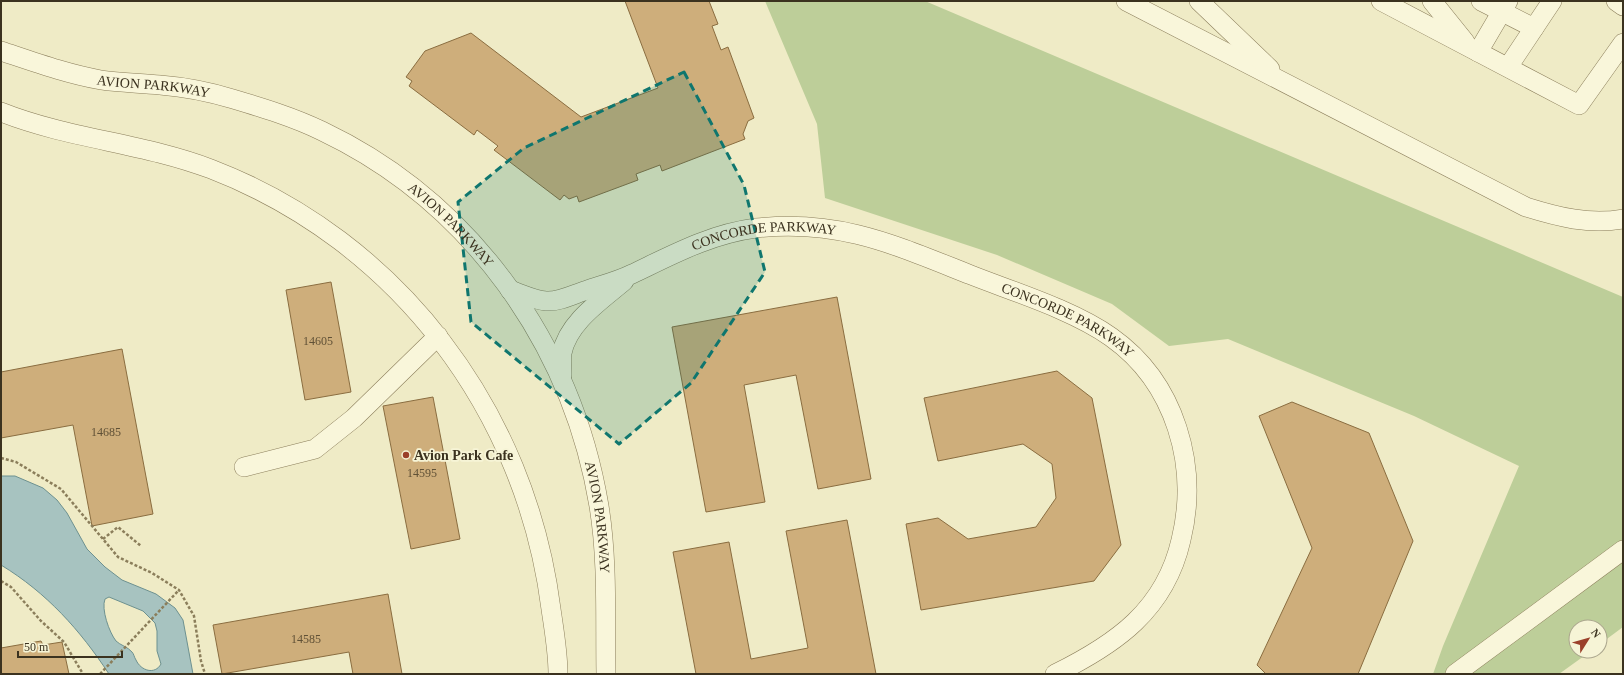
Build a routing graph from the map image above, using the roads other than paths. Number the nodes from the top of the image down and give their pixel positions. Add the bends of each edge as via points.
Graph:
1 (1126, 1) edge
2 (1198, 1) edge
3 (1381, 1) edge
4 (1432, 1) edge
5 (1481, 1) edge
6 (1552, 1) edge
7 (1616, 1) edge
8 (1504, 6) edge
9 (1623, 6) edge
10 (1534, 28) junction
11 (1623, 43) edge
12 (1474, 50) junction
13 (1, 52) edge
14 (1508, 67) junction
15 (1286, 84) junction
16 (1, 112) edge
17 (1623, 219) edge
18 (630, 276) junction
19 (510, 290) junction
20 (438, 336) junction
21 (562, 378) junction
22 (244, 467) dead end
23 (1623, 550) edge
24 (558, 674) edge
25 (606, 674) edge
26 (1055, 674) edge
27 (1455, 674) edge

1 - 15 street
2 - 15 street
3 - 12 street
4 - 12 street
5 - 8 street
6 - 10 street
7 - 9 street
8 - 10 street
8 - 12 street
10 - 14 street
11 - 14 street via 1579,105
12 - 14 street
13 - 19 street, AVION PARKWAY via 68,73 103,80 203,91 292,118 322,131 359,151 415,189 447,216
15 - 17 street via 1526,207 1560,218 1588,221
16 - 20 street via 65,132 172,156 249,185 291,208 352,250 393,286
18 - 19 street, CONCORDE PARKWAY via 546,301
18 - 21 street, CONCORDE PARKWAY via 580,320 567,336 562,353
18 - 26 street, CONCORDE PARKWAY via 677,251 731,233 755,228 790,226 838,229 862,234 907,250 1074,316 1097,328 1125,349 1155,382 1175,421 1184,448 1188,475 1186,522 1173,566 1149,607 1115,641
19 - 21 street, AVION PARKWAY via 539,332
20 - 22 street via 354,418 315,449
20 - 24 street via 483,402 518,475 531,512 549,590
21 - 25 street, AVION PARKWAY via 584,436 600,509 604,550
23 - 27 street

